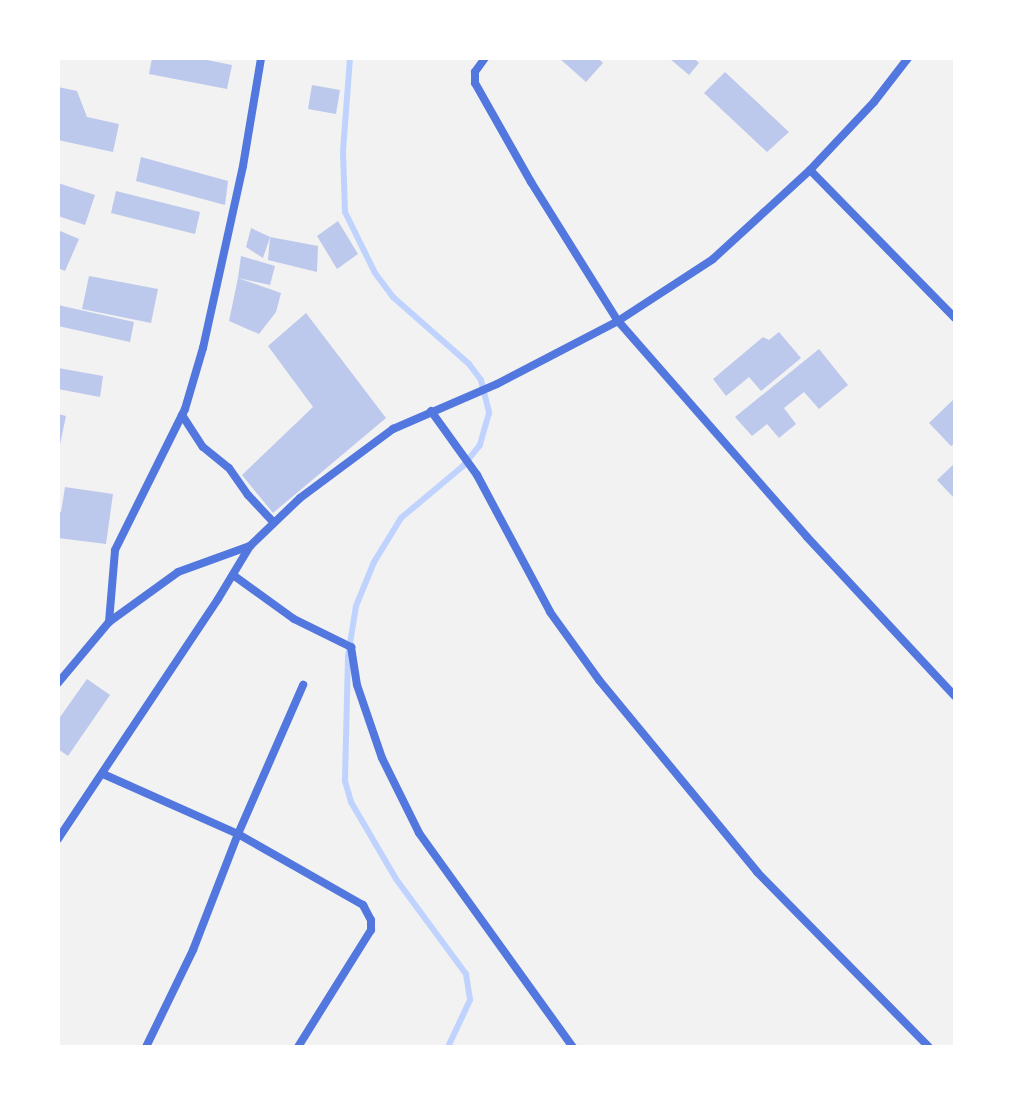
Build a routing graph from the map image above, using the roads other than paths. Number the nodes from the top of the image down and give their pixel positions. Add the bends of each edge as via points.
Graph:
1 (261, 58) edge
2 (485, 58) edge
3 (908, 58) edge
4 (810, 170) junction
5 (955, 318) edge
6 (618, 321) junction
7 (431, 411) junction
8 (182, 415) junction
9 (274, 523) junction
10 (250, 546) junction
11 (233, 575) junction
12 (109, 622) junction
13 (58, 683) edge
14 (303, 685) dead end
15 (955, 696) edge
16 (103, 774) junction
17 (238, 834) junction
18 (58, 839) edge
19 (146, 1047) edge
20 (298, 1047) edge
21 (573, 1047) edge
22 (929, 1047) edge

1 - 8 street via 203,348
2 - 6 street via 475,72 475,83
3 - 4 street
4 - 5 street
4 - 6 street via 713,259
6 - 7 street via 497,384
6 - 15 street
7 - 9 street via 352,457
7 - 22 street via 477,475 550,612 599,680 757,872
8 - 9 street via 203,447 229,468
8 - 12 street via 115,550
9 - 10 street
10 - 11 street
10 - 12 street via 178,572
11 - 16 street
11 - 21 street via 294,619 351,647 357,685 382,758 419,833
12 - 13 street
14 - 17 street
16 - 17 street
16 - 18 street
17 - 19 street via 193,950
17 - 20 street via 363,905 371,920 371,930

